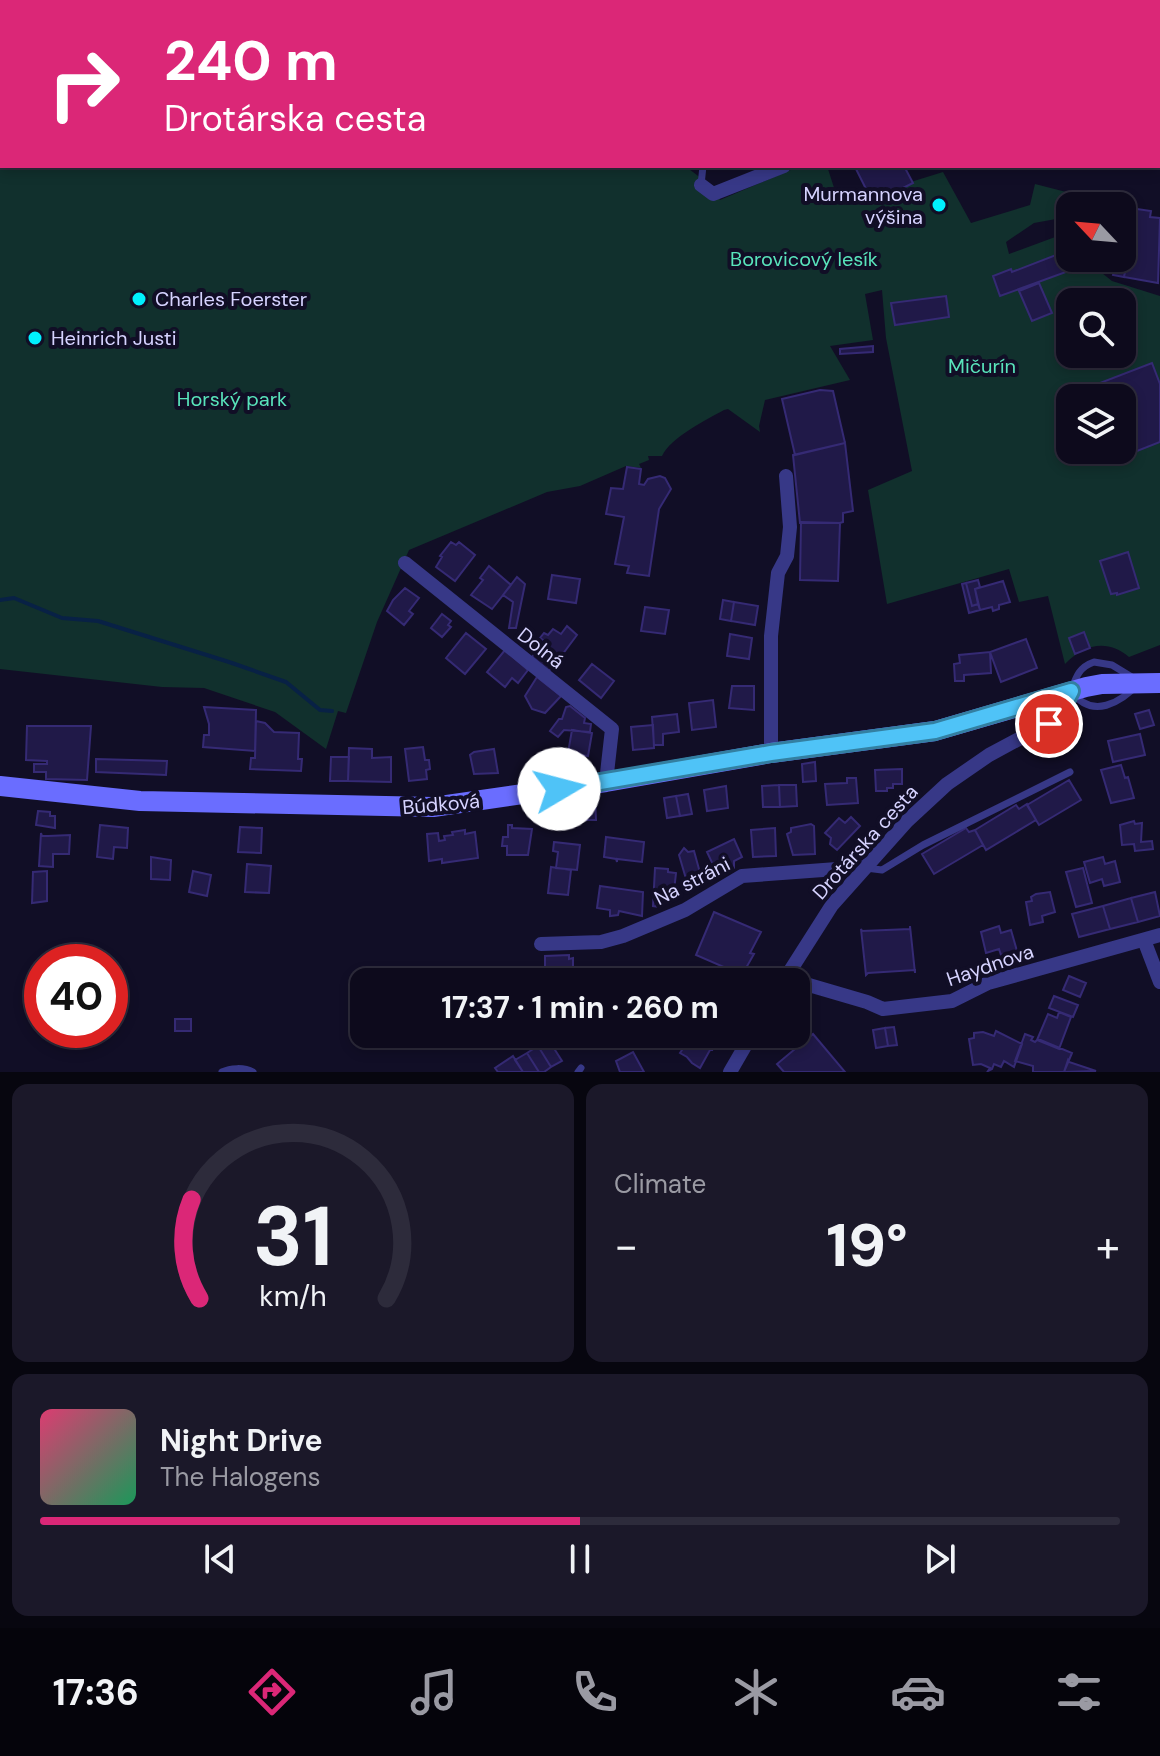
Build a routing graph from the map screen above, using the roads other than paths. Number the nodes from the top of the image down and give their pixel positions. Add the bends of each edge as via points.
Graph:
1 (703, 168) edge
2 (779, 168) edge
3 (701, 185) joint
4 (786, 476) dead end
5 (405, 563) dead end
6 (1150, 682) edge
7 (1071, 691) junction
8 (771, 753) junction
9 (1070, 772) dead end
10 (606, 782) junction
11 (0, 786) edge
12 (864, 867) junction
13 (1160, 935) edge
14 (1144, 940) junction
15 (541, 944) dead end
16 (792, 968) edge
17 (1160, 982) edge
18 (810, 987) edge
19 (744, 1048) edge
20 (222, 1072) edge
21 (253, 1072) edge
22 (730, 1072) edge

1 - 3 lane
2 - 3 street via 713,194
4 - 8 street via 790,527 771,636
5 - 10 street, Dolná via 612,729
6 - 7 street, Búdková
7 - 8 street, Búdková via 935,731
7 - 12 street, Drotárska cesta via 1054,720 947,784
8 - 10 street, Búdková
9 - 12 lane via 882,870
10 - 11 street, Búdková via 404,809 140,801
12 - 15 street, Na stráni via 742,876 685,910 623,936
12 - 16 street, Drotárska cesta
13 - 14 street, Haydnova
14 - 17 street
14 - 18 street, Haydnova via 988,983 952,1001 883,1009
19 - 22 street
20 - 21 lane

